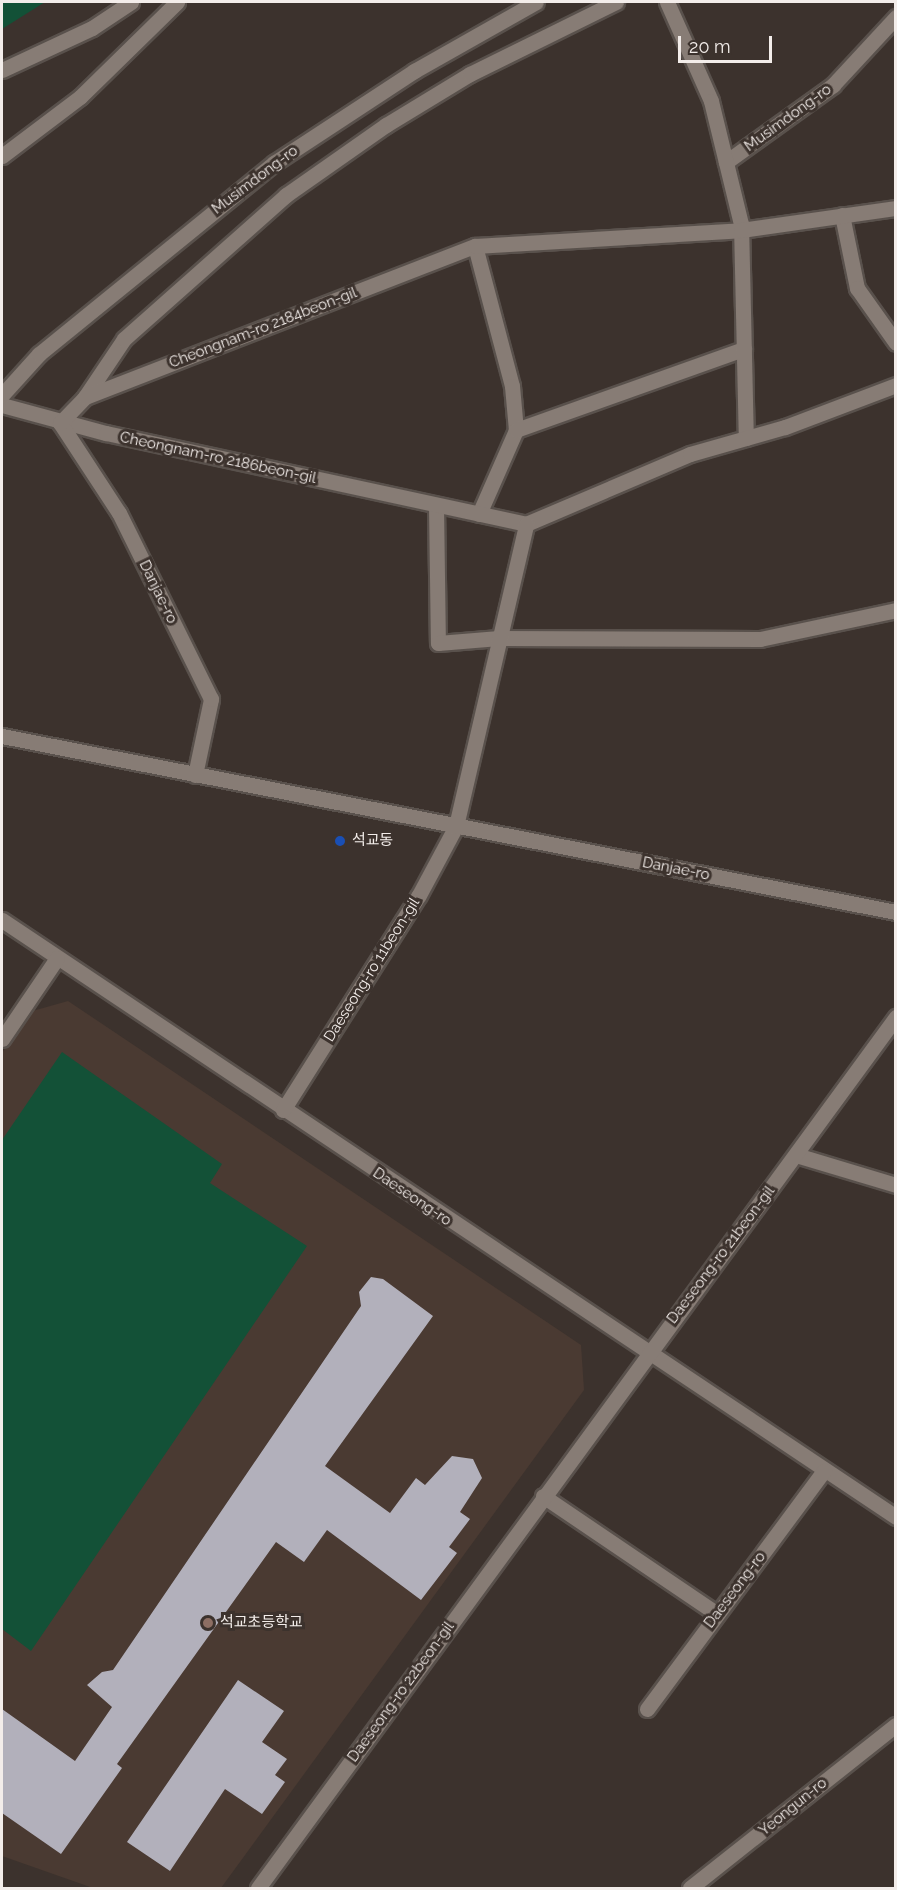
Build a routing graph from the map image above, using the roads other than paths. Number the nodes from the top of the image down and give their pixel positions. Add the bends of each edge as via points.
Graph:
1 (131, 2) edge
2 (177, 2) edge
3 (536, 2) edge
4 (616, 2) edge
5 (667, 2) edge
6 (896, 17) edge
7 (2, 70) edge
8 (2, 156) edge
9 (726, 162) junction
10 (896, 208) edge
11 (842, 215) junction
12 (741, 230) junction
13 (475, 246) junction
14 (896, 343) edge
15 (744, 349) junction
16 (896, 385) edge
17 (2, 395) edge
18 (85, 398) junction
19 (2, 405) edge
20 (60, 423) junction
21 (516, 430) junction
22 (746, 438) junction
23 (436, 505) junction
24 (479, 514) junction
25 (526, 524) junction
26 (896, 610) edge
27 (499, 638) junction
28 (2, 736) edge
29 (195, 775) junction
30 (456, 826) junction
31 (896, 912) edge
32 (2, 920) edge
33 (57, 958) junction
34 (896, 1017) edge
35 (2, 1039) edge
36 (283, 1110) junction
37 (796, 1155) junction
38 (896, 1185) edge
39 (646, 1354) junction
40 (824, 1471) junction
41 (543, 1496) junction
42 (896, 1517) edge
43 (717, 1614) junction
44 (647, 1709) dead end
45 (896, 1725) edge
46 (258, 1888) edge
47 (690, 1888) edge

1 - 7 street via 92,27
2 - 8 street via 80,97
3 - 17 street, Musimdong-ro via 414,70 274,163 39,354
4 - 18 street via 470,74 286,195 124,339
5 - 9 street, Musimdong-ro via 711,101
6 - 9 street, Musimdong-ro via 833,85
9 - 12 street, Musimdong-ro
10 - 11 street, Cheongnam-ro 2184beon-gil
11 - 12 street, Cheongnam-ro 2184beon-gil
11 - 14 street via 858,288
12 - 13 street, Cheongnam-ro 2184beon-gil
12 - 15 street
13 - 18 street, Cheongnam-ro 2184beon-gil
13 - 21 street via 512,386
15 - 21 street
15 - 22 street
16 - 22 street
18 - 20 street, Cheongnam-ro 2184beon-gil
19 - 20 street, Cheongnam-ro 2186beon-gil
20 - 23 street, Cheongnam-ro 2186beon-gil
20 - 29 street, Danjae-ro via 119,513 211,699
21 - 24 street
22 - 25 street via 690,454
23 - 24 street, Cheongnam-ro 2186beon-gil
23 - 27 street via 438,644
24 - 25 street, Cheongnam-ro 2186beon-gil
25 - 27 street
26 - 27 street via 760,639
27 - 30 street
28 - 29 street, Danjae-ro
29 - 30 street, Danjae-ro
30 - 31 street, Danjae-ro
30 - 36 street, Daeseong-ro 11beon-gil via 419,895
32 - 33 street, Daeseong-ro
33 - 35 street
33 - 36 street, Daeseong-ro
34 - 37 street, Daeseong-ro 21beon-gil
36 - 39 street, Daeseong-ro
37 - 38 street
37 - 39 street, Daeseong-ro 21beon-gil
39 - 40 street, Daeseong-ro
39 - 41 street, Daeseong-ro 22beon-gil
40 - 42 street, Daeseong-ro
40 - 43 street, Daeseong-ro
41 - 43 street
41 - 46 street, Daeseong-ro 22beon-gil
43 - 44 street, Daeseong-ro
45 - 47 street, Yeongun-ro

